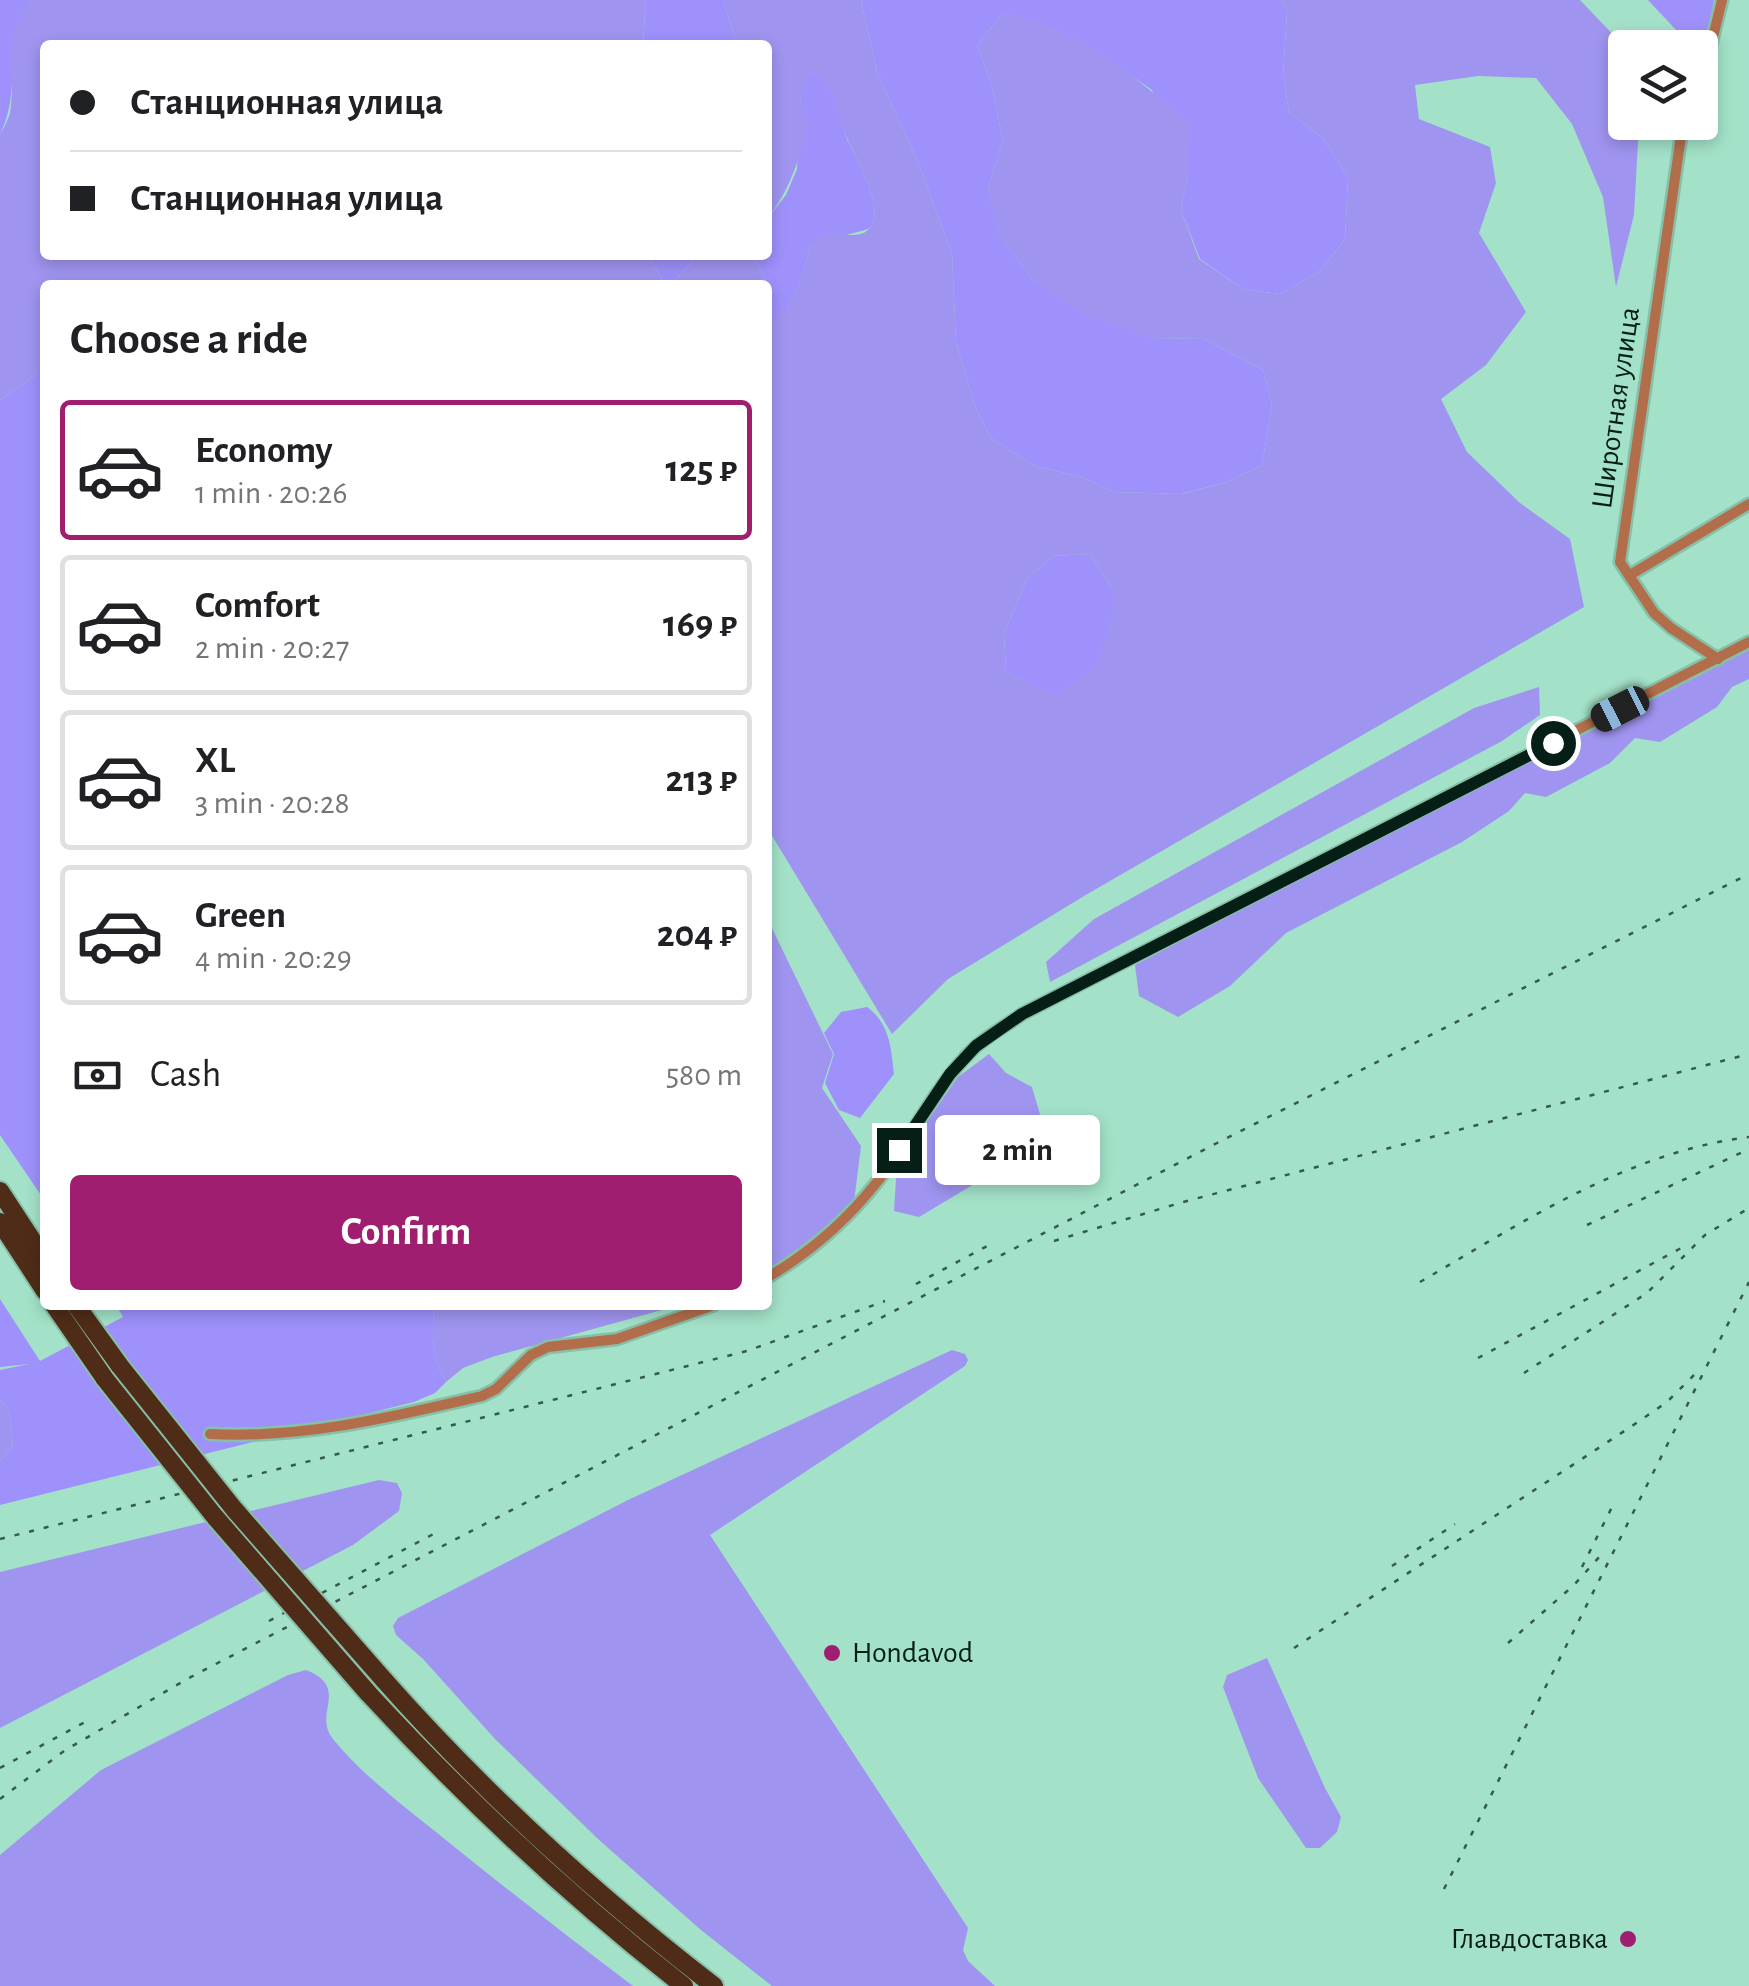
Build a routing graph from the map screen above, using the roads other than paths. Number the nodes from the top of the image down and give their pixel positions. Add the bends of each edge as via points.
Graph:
1 (1722, 0) edge
2 (1715, 30) edge
3 (1680, 140) edge
4 (1749, 504) edge
5 (1630, 575) junction
6 (1749, 642) edge
7 (1718, 659) junction
8 (0, 1191) edge
9 (0, 1222) edge
10 (40, 1252) edge
11 (772, 1276) edge
12 (40, 1283) edge
13 (57, 1310) edge
14 (80, 1310) edge
15 (700, 1310) edge
16 (210, 1434) dead end
17 (684, 1986) edge
18 (714, 1986) edge

1 - 2 street
3 - 5 street, Широтная улица via 1621,547 1620,562
4 - 5 street
5 - 7 street, Широтная улица via 1654,613
6 - 7 street
7 - 11 street via 1022,1014 950,1074 860,1202 804,1256
8 - 10 highway
9 - 12 highway
13 - 17 highway, bridge via 205,1504 368,1693 503,1828
14 - 18 highway, bridge via 234,1509 462,1764 622,1912
15 - 16 street via 616,1339 530,1354 482,1396 312,1432

